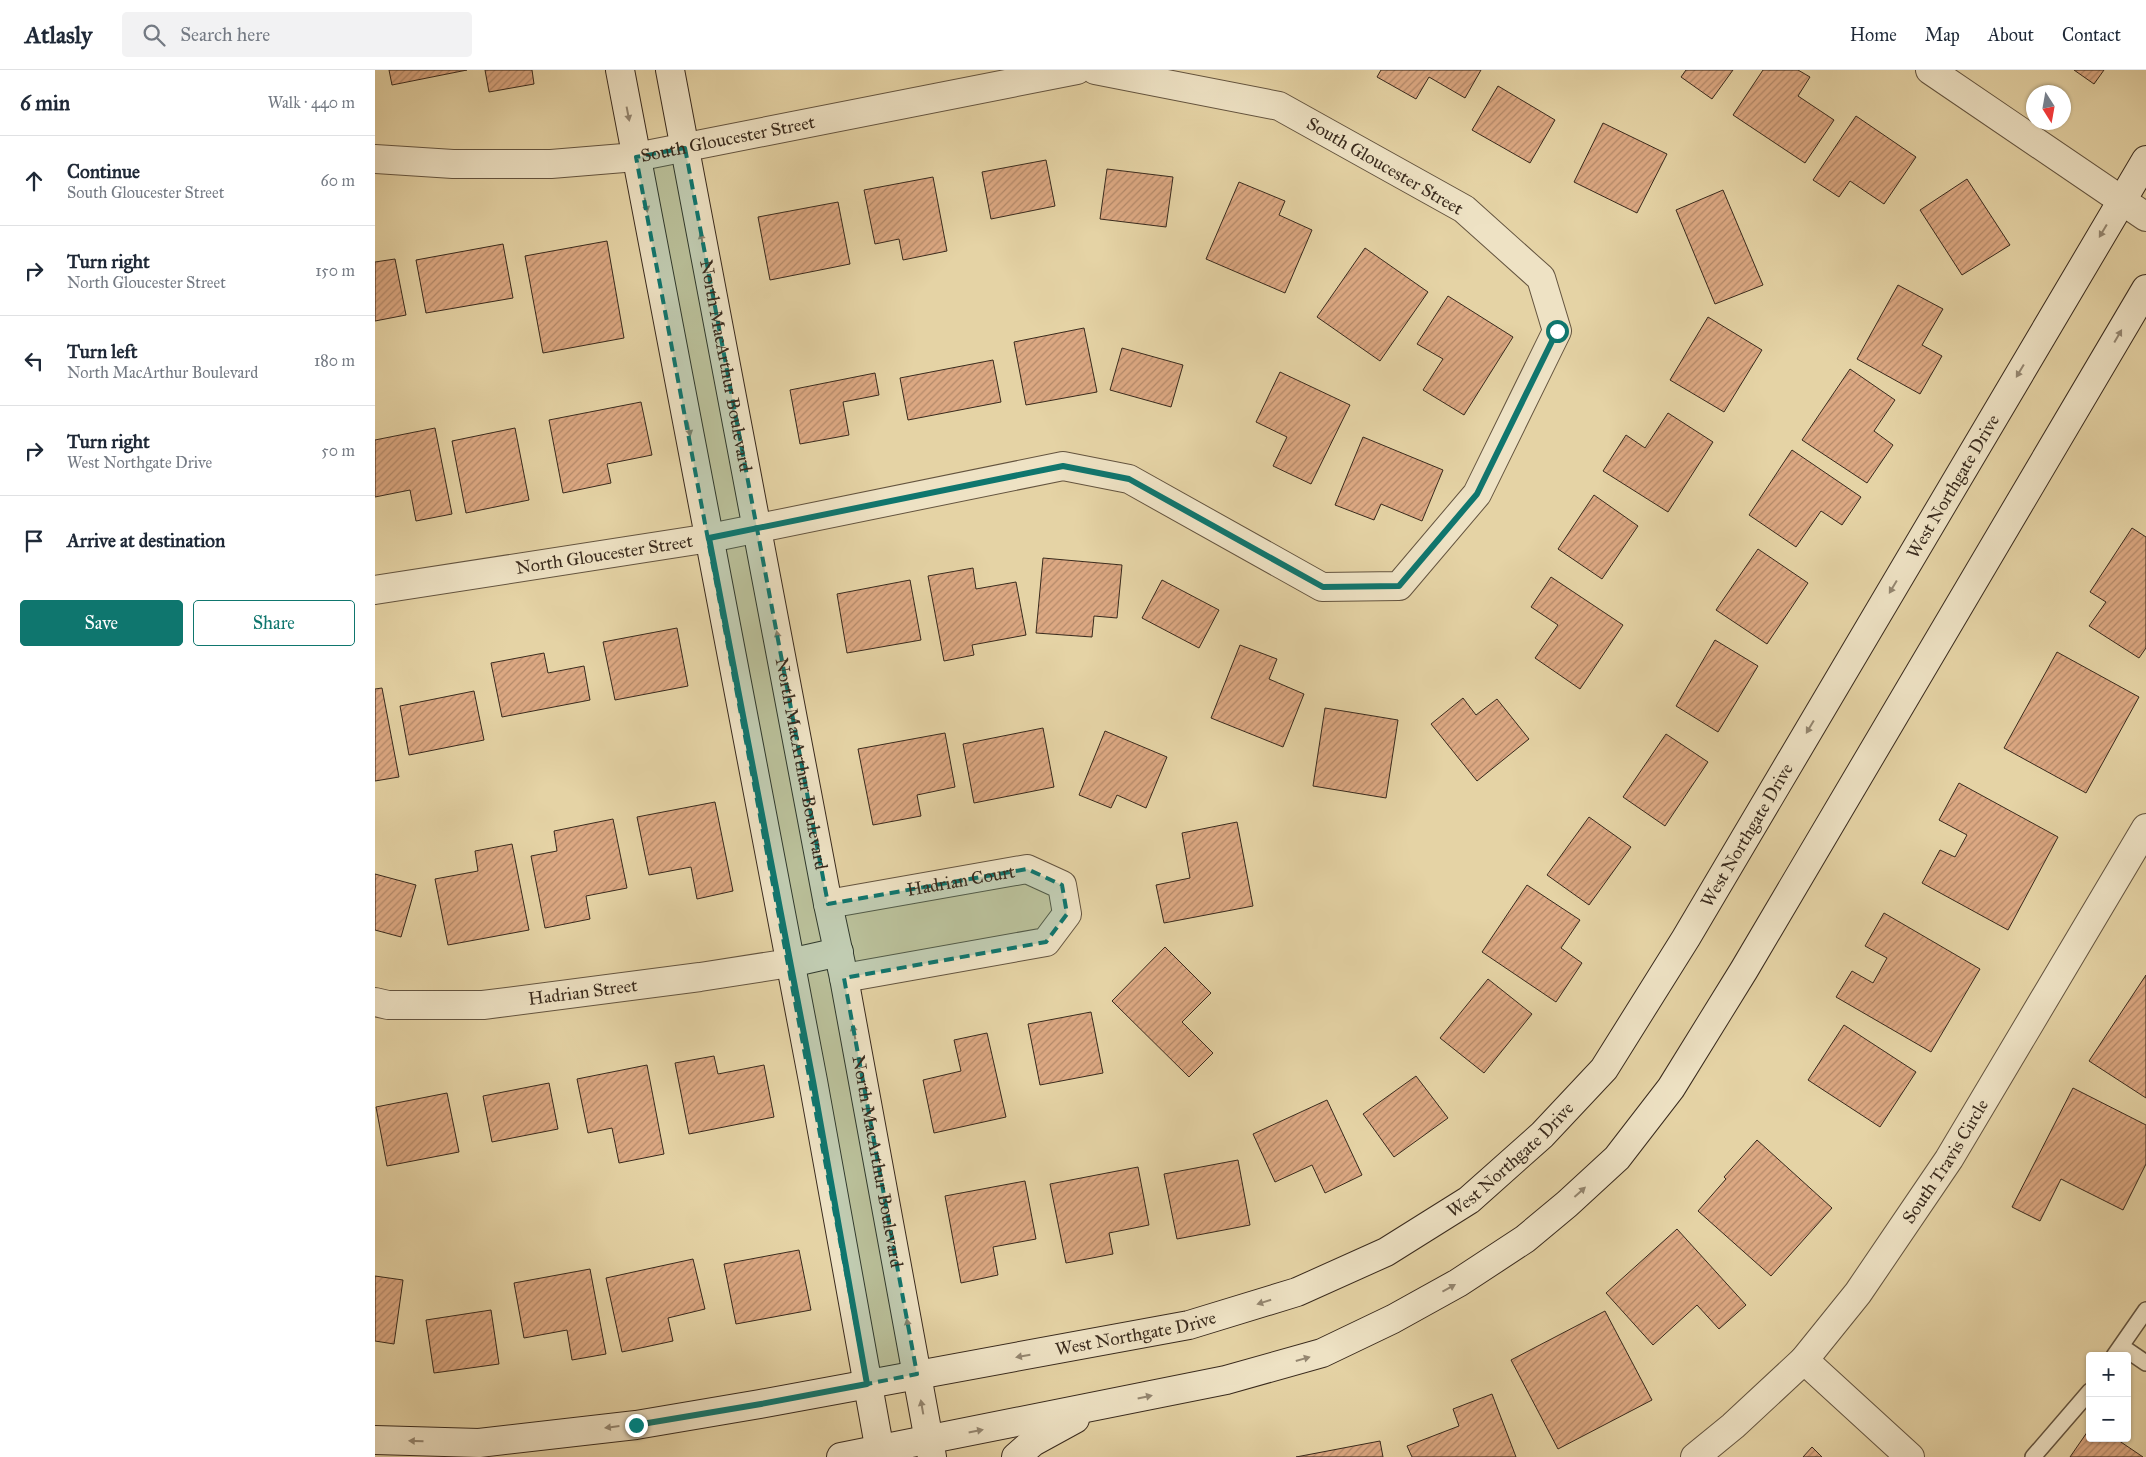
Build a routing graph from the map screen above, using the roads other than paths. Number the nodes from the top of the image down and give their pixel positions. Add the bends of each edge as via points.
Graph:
1 (620, 70) edge
2 (670, 70) edge
3 (1077, 70) edge
4 (1095, 70) edge
5 (1930, 70) edge
6 (685, 148) junction
7 (637, 157) junction
8 (375, 159) edge
9 (2146, 160) edge
10 (2121, 202) junction
11 (2146, 217) edge
12 (2146, 289) edge
13 (757, 527) junction
14 (709, 538) junction
15 (1399, 586) joint
16 (375, 590) edge
17 (2146, 828) edge
18 (828, 904) junction
19 (839, 952) junction
20 (790, 963) junction
21 (844, 978) junction
22 (375, 1002) edge
23 (2146, 1310) edge
24 (2117, 1351) edge
25 (1804, 1360) junction
26 (2146, 1363) edge
27 (917, 1374) junction
28 (867, 1384) junction
29 (2086, 1396) edge
30 (1097, 1406) junction
31 (375, 1440) edge
32 (930, 1448) edge
33 (880, 1453) edge
34 (841, 1457) edge
35 (1015, 1457) edge
36 (1695, 1457) edge
37 (1910, 1457) edge
38 (2033, 1457) edge

1 -> 7 main road
2 - 6 main road, North MacArthur Boulevard
3 - 6 main road, South Gloucester Street
4 - 15 main road, South Gloucester Street via 1279,106 1464,209 1541,278 1557,331 1477,494
5 - 10 main road
6 - 7 main road, South Gloucester Street
13 -> 6 main road, North MacArthur Boulevard
7 - 8 main road, South Gloucester Street via 551,164 453,164
7 -> 14 main road
9 - 10 main road, West Northgate Drive
10 - 11 main road
10 -> 27 main road, West Northgate Drive via 1655,987 1604,1069 1542,1135 1469,1200 1386,1252 1297,1292 1189,1325
30 -> 12 main road via 1226,1380 1322,1353 1393,1319 1525,1239 1617,1158 1671,1088 1745,970
13 - 14 main road, North Gloucester Street
13 - 15 main road, North Gloucester Street via 1063,466 1129,479 1323,587
18 -> 13 main road, North MacArthur Boulevard
14 - 16 main road, North Gloucester Street
14 - 20 main road
17 - 25 main road, South Travis Circle via 1949,1159 1858,1293
18 - 19 main road, North MacArthur Boulevard
18 - 21 main road, Hadrian Court via 1027,869 1061,885 1067,914 1046,942
19 - 20 main road, Hadrian Street
19 - 21 main road, North MacArthur Boulevard
20 - 22 main road, Hadrian Street via 483,1005
20 - 28 main road
27 -> 21 main road, North MacArthur Boulevard
23 - 24 lane
24 - 26 lane
25 - 36 main road, South Travis Circle
25 - 37 main road
27 - 28 main road, West Northgate Drive
32 -> 27 main road, North MacArthur Boulevard
28 -> 31 main road, West Northgate Drive via 645,1423 479,1443
28 - 33 main road
29 - 38 lane
32 -> 30 main road
30 - 35 main road via 1033,1442
32 - 33 main road
33 - 34 main road

